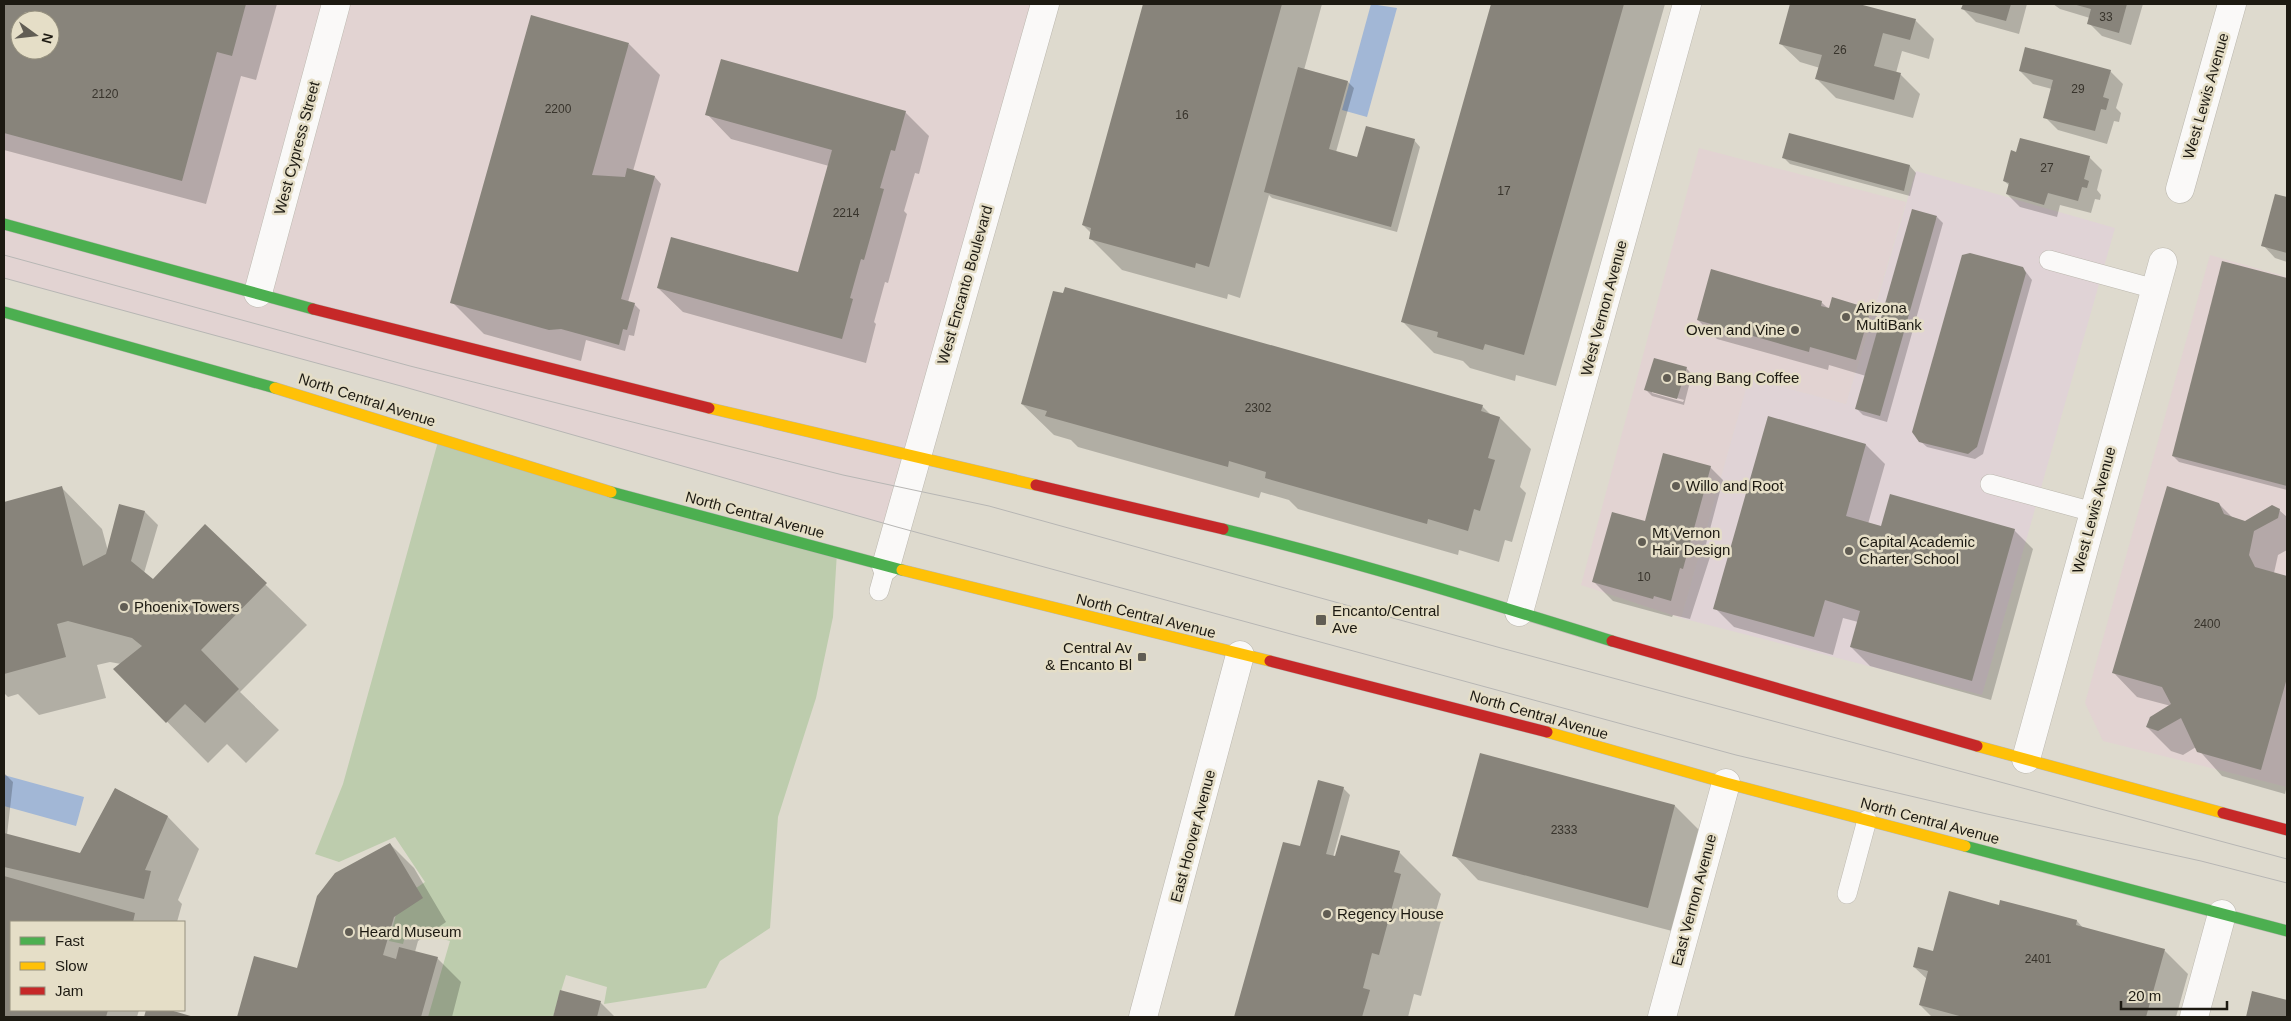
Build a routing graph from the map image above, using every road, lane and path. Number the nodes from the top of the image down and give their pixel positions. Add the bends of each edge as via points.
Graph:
1 (336, 4) edge
2 (1045, 4) edge
3 (1687, 4) edge
4 (2232, 4) edge
5 (2180, 189) dead end
6 (4, 224) edge
7 (2049, 260) dead end
8 (2163, 262) dead end
9 (2155, 289) junction
10 (258, 293) junction
11 (4, 312) edge
12 (916, 456) junction
13 (1990, 484) dead end
14 (2093, 512) junction
15 (883, 579) junction
16 (1519, 612) junction
17 (1240, 655) junction
18 (2026, 759) junction
19 (1726, 783) junction
20 (1867, 820) junction
21 (2287, 830) edge
22 (1847, 894) dead end
23 (2222, 914) junction
24 (2287, 931) edge
25 (1143, 1017) edge
26 (1662, 1017) edge
27 (2194, 1017) edge

1 - 10 street, West Cypress Street
2 - 12 street, West Encanto Boulevard
3 - 16 street, West Vernon Avenue
4 - 5 street, West Lewis Avenue
6 - 10 main road
7 - 9 lane
8 - 9 street, West Lewis Avenue
9 - 14 street, West Lewis Avenue
10 - 12 main road via 584,378
11 - 15 main road, North Central Avenue via 244,377
12 - 15 street, West Encanto Boulevard
12 - 16 main road via 1267,540
13 - 14 lane
14 - 18 street, West Lewis Avenue
15 - 17 main road, North Central Avenue
16 - 18 main road via 1850,711
17 - 19 main road, North Central Avenue via 1490,716
17 - 25 street, East Hoover Avenue
18 - 21 main road
19 - 20 main road, North Central Avenue
19 - 26 street, East Vernon Avenue
20 - 22 lane
20 - 23 main road, North Central Avenue
23 - 24 main road, North Central Avenue
23 - 27 street

